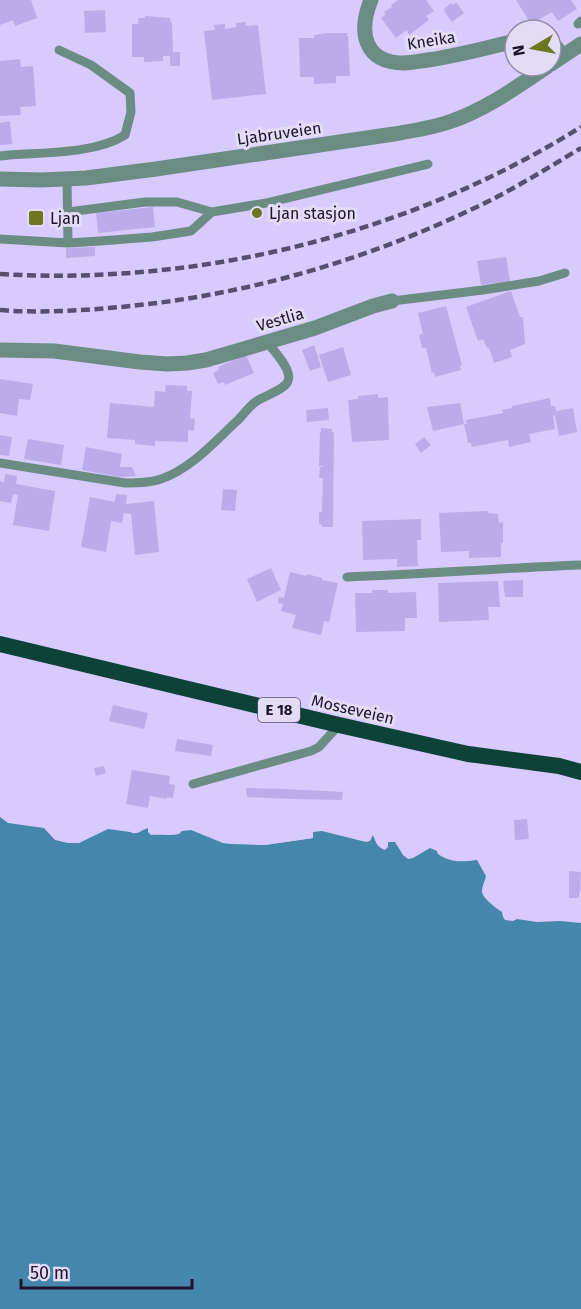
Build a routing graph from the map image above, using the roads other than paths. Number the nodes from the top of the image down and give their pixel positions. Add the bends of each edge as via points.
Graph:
1 (371, 0) edge
2 (503, 44) edge
3 (581, 44) edge
4 (59, 50) dead end
5 (563, 56) edge
6 (530, 78) edge
7 (0, 156) edge
8 (428, 164) dead end
9 (0, 179) edge
10 (66, 179) junction
11 (68, 212) junction
12 (212, 212) junction
13 (0, 239) edge
14 (68, 243) junction
15 (565, 273) dead end
16 (392, 301) joint
17 (267, 342) junction
18 (0, 350) edge
19 (0, 463) edge
20 (581, 565) edge
21 (347, 577) dead end
22 (0, 644) edge
23 (339, 724) junction
24 (581, 764) edge
25 (559, 766) junction
26 (581, 772) edge
27 (193, 784) dead end

1 - 2 street, Kneika via 365,40 380,57 392,62 444,58
3 - 5 street, Ljabruveien
4 - 7 lane via 91,65 130,93 131,112 125,135 101,146
6 - 10 street, Ljabruveien via 477,110 426,128
8 - 12 lane
9 - 10 street, Ljabruveien
10 - 11 lane
11 - 12 lane via 177,202
11 - 14 lane
12 - 14 lane via 191,231
13 - 14 lane
15 - 16 lane, Vestlia via 539,281
16 - 17 street, Vestlia
17 - 18 street, Vestlia via 206,360 177,364 54,351
17 - 19 lane via 283,363 288,382 254,404 205,450 170,475 125,483
20 - 21 lane
22 - 23 highway, Mosseveien / E 18
23 - 25 highway, Mosseveien / E 18 via 468,754
23 - 27 lane via 311,751
24 - 25 highway, Mosseveien / E 18
25 - 26 highway, Mosseveien / E 18

